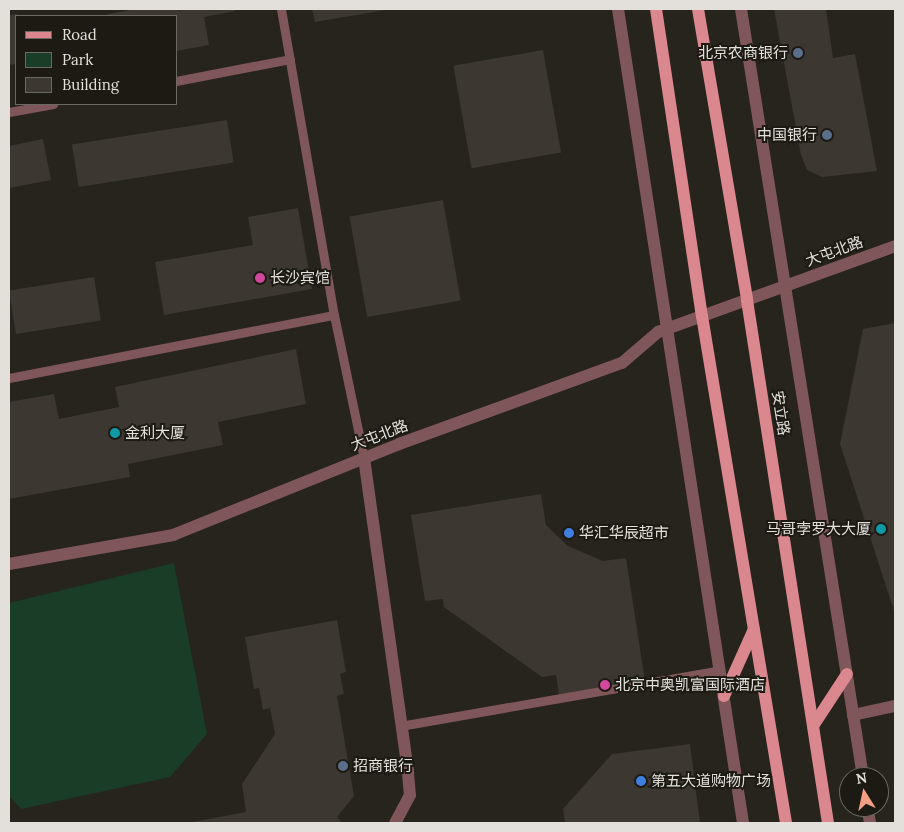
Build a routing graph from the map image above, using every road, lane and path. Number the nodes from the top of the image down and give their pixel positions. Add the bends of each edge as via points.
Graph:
1 (281, 9) edge
2 (618, 9) edge
3 (656, 9) edge
4 (698, 9) edge
5 (741, 9) edge
6 (290, 60) junction
7 (178, 81) edge
8 (48, 105) edge
9 (9, 112) edge
10 (895, 246) edge
11 (784, 286) junction
12 (747, 300) junction
13 (334, 315) junction
14 (702, 316) junction
15 (668, 329) junction
16 (9, 378) edge
17 (364, 458) junction
18 (9, 564) edge
19 (754, 629) junction
20 (720, 670) junction
21 (847, 674) junction
22 (724, 696) junction
23 (895, 706) edge
24 (853, 715) junction
25 (400, 726) junction
26 (813, 726) junction
27 (861, 767) edge
28 (395, 823) edge
29 (743, 823) edge
30 (786, 823) edge
31 (828, 823) edge

1 - 6 lane
2 - 15 street
3 - 14 main road
4 - 12 main road, 安立路
5 - 11 street, 安立路
6 - 7 lane
6 - 13 lane
8 - 9 lane
10 - 11 street, 大屯北路
11 - 12 street, 大屯北路
11 - 21 street, 安立路
12 - 14 street, 大屯北路
12 - 26 main road, 安立路
13 - 16 lane
13 - 17 lane
14 - 15 street, 大屯北路
14 - 19 main road
15 - 17 street, 大屯北路 via 658,332 622,363
15 - 20 street
17 - 18 street, 大屯北路 via 173,536
17 - 25 street
19 - 22 main road
19 - 30 main road
20 - 22 street
20 - 25 lane
21 - 24 street, 安立路
21 - 26 main road
22 - 29 street
23 - 24 street
24 - 27 street, 安立路
25 - 28 street via 410,795
26 - 31 main road, 安立路

